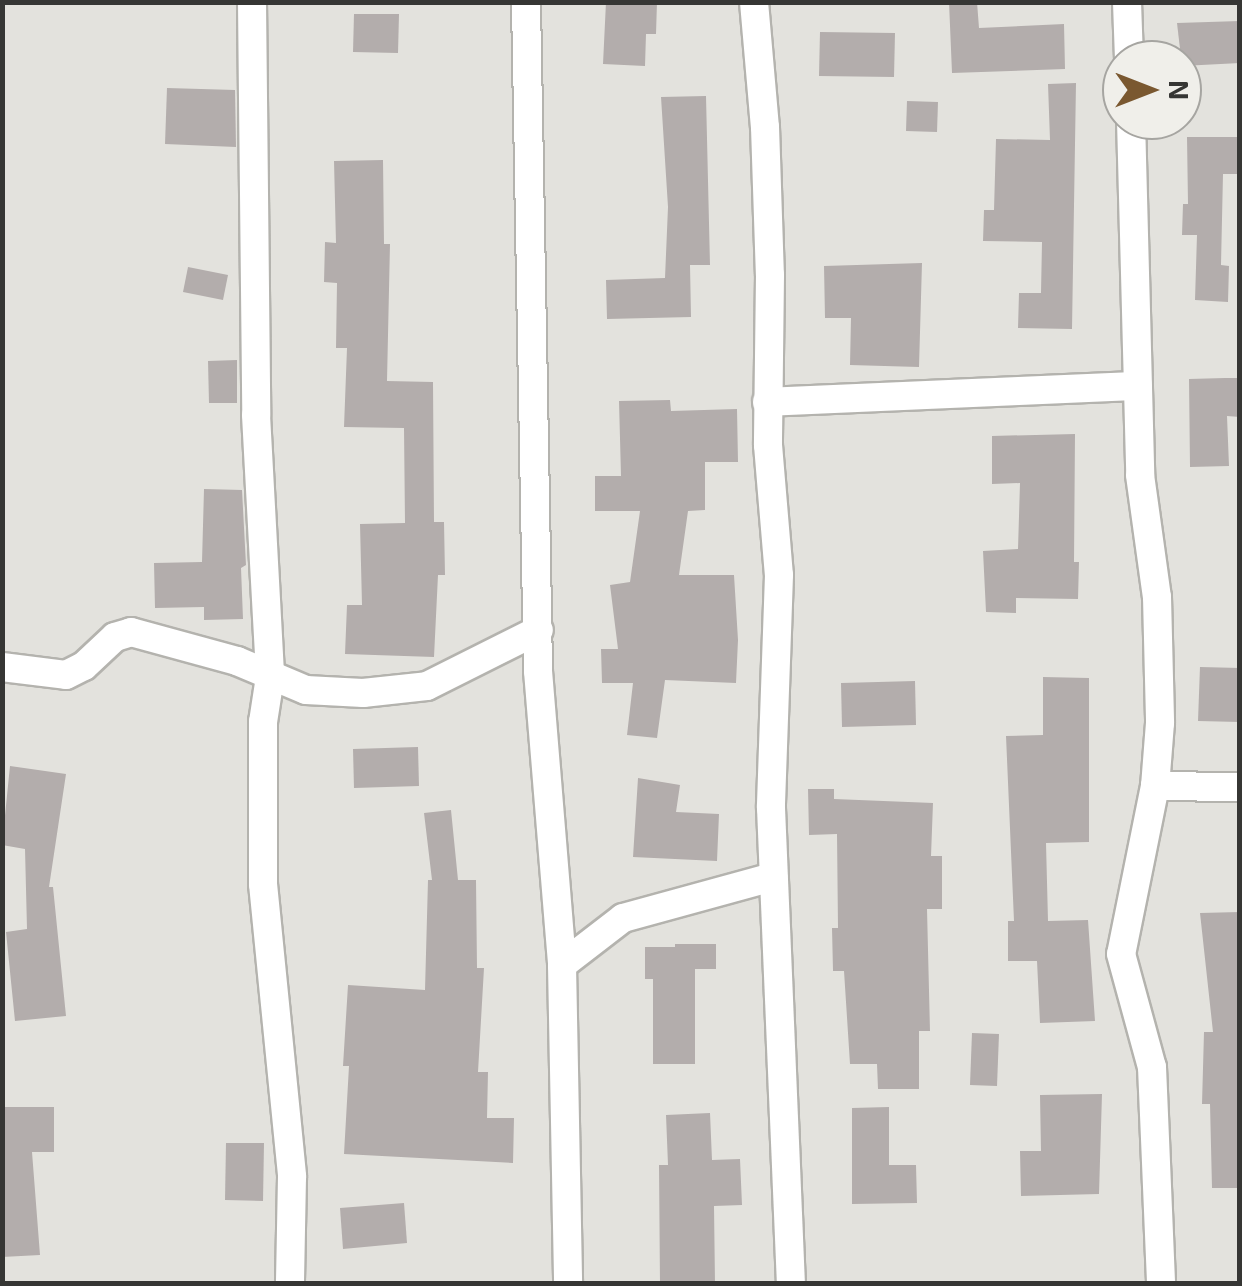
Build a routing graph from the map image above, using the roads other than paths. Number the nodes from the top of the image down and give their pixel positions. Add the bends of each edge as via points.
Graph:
1 (252, 2) edge
2 (526, 2) edge
3 (754, 2) edge
4 (1127, 2) edge
5 (1128, 40) edge
6 (1132, 140) edge
7 (1138, 386) junction
8 (767, 402) junction
9 (540, 630) junction
10 (2, 667) edge
11 (270, 677) junction
12 (1155, 786) junction
13 (1240, 787) edge
14 (773, 878) junction
15 (562, 966) junction
16 (290, 1284) edge
17 (568, 1284) edge
18 (791, 1284) edge
19 (1160, 1284) edge

1 - 11 street via 256,416
2 - 9 street
3 - 8 street via 770,256
4 - 5 street
6 - 7 street
7 - 8 street
7 - 12 street via 1140,475 1157,597
8 - 14 street via 779,575
9 - 11 street via 426,686 306,690
9 - 15 street
10 - 11 street via 66,675 115,636 131,632
11 - 16 street via 263,722 263,884 292,1177
12 - 13 street
12 - 19 street via 1121,954 1152,1067
14 - 15 street via 623,918
14 - 18 street
15 - 17 street

